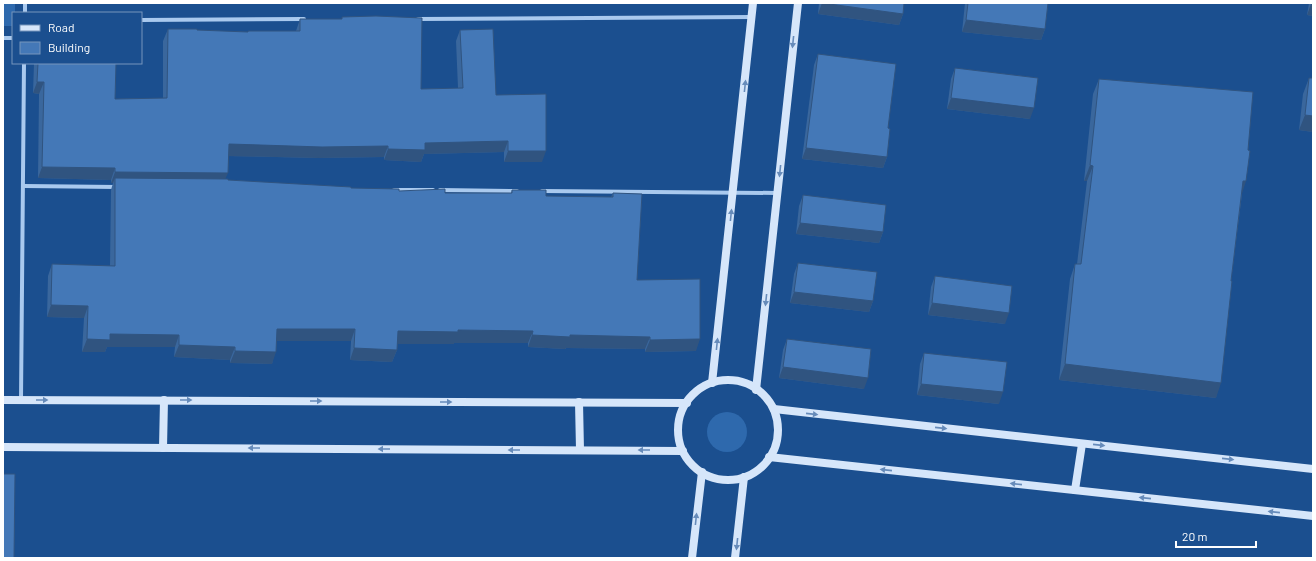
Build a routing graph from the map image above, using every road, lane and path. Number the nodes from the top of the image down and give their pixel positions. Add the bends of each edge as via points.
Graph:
1 (753, 3) edge
2 (798, 3) edge
3 (752, 17) junction
4 (308, 19) edge
5 (411, 19) edge
6 (142, 20) edge
7 (24, 64) edge
8 (24, 186) junction
9 (125, 187) edge
10 (392, 190) edge
11 (519, 191) edge
12 (535, 191) edge
13 (733, 192) junction
14 (777, 193) junction
15 (712, 383) junction
16 (756, 390) junction
17 (3, 400) edge
18 (21, 400) junction
19 (164, 400) junction
20 (579, 402) junction
21 (687, 403) junction
22 (774, 409) junction
23 (1082, 444) junction
24 (3, 447) edge
25 (163, 448) junction
26 (580, 450) junction
27 (683, 451) junction
28 (769, 457) junction
29 (1313, 469) edge
30 (702, 472) junction
31 (744, 477) junction
32 (1075, 490) junction
33 (1313, 516) edge
34 (692, 558) edge
35 (735, 558) edge

1 - 3 street
2 -> 14 street
3 - 5 street
13 -> 3 street
4 - 6 street
7 - 8 street
8 - 9 street
8 - 18 street
10 - 11 street
12 - 13 street
13 - 14 street
15 -> 13 street
14 -> 16 street
15 - 16 street via 740,381
15 - 21 street via 692,396
16 - 22 street via 765,396
17 - 18 street
18 -> 19 street
19 -> 20 street
19 - 25 street
20 - 21 street
20 - 26 street
21 - 27 street via 682,410 678,427
22 -> 23 street
22 - 28 street via 778,428 776,446
23 -> 29 street
23 - 32 street
24 - 25 street
26 -> 25 street
27 -> 26 street
27 - 30 street via 690,463
28 - 31 street via 754,472
32 -> 28 street
30 - 31 street via 721,479
34 -> 30 street
31 -> 35 street
33 -> 32 street

